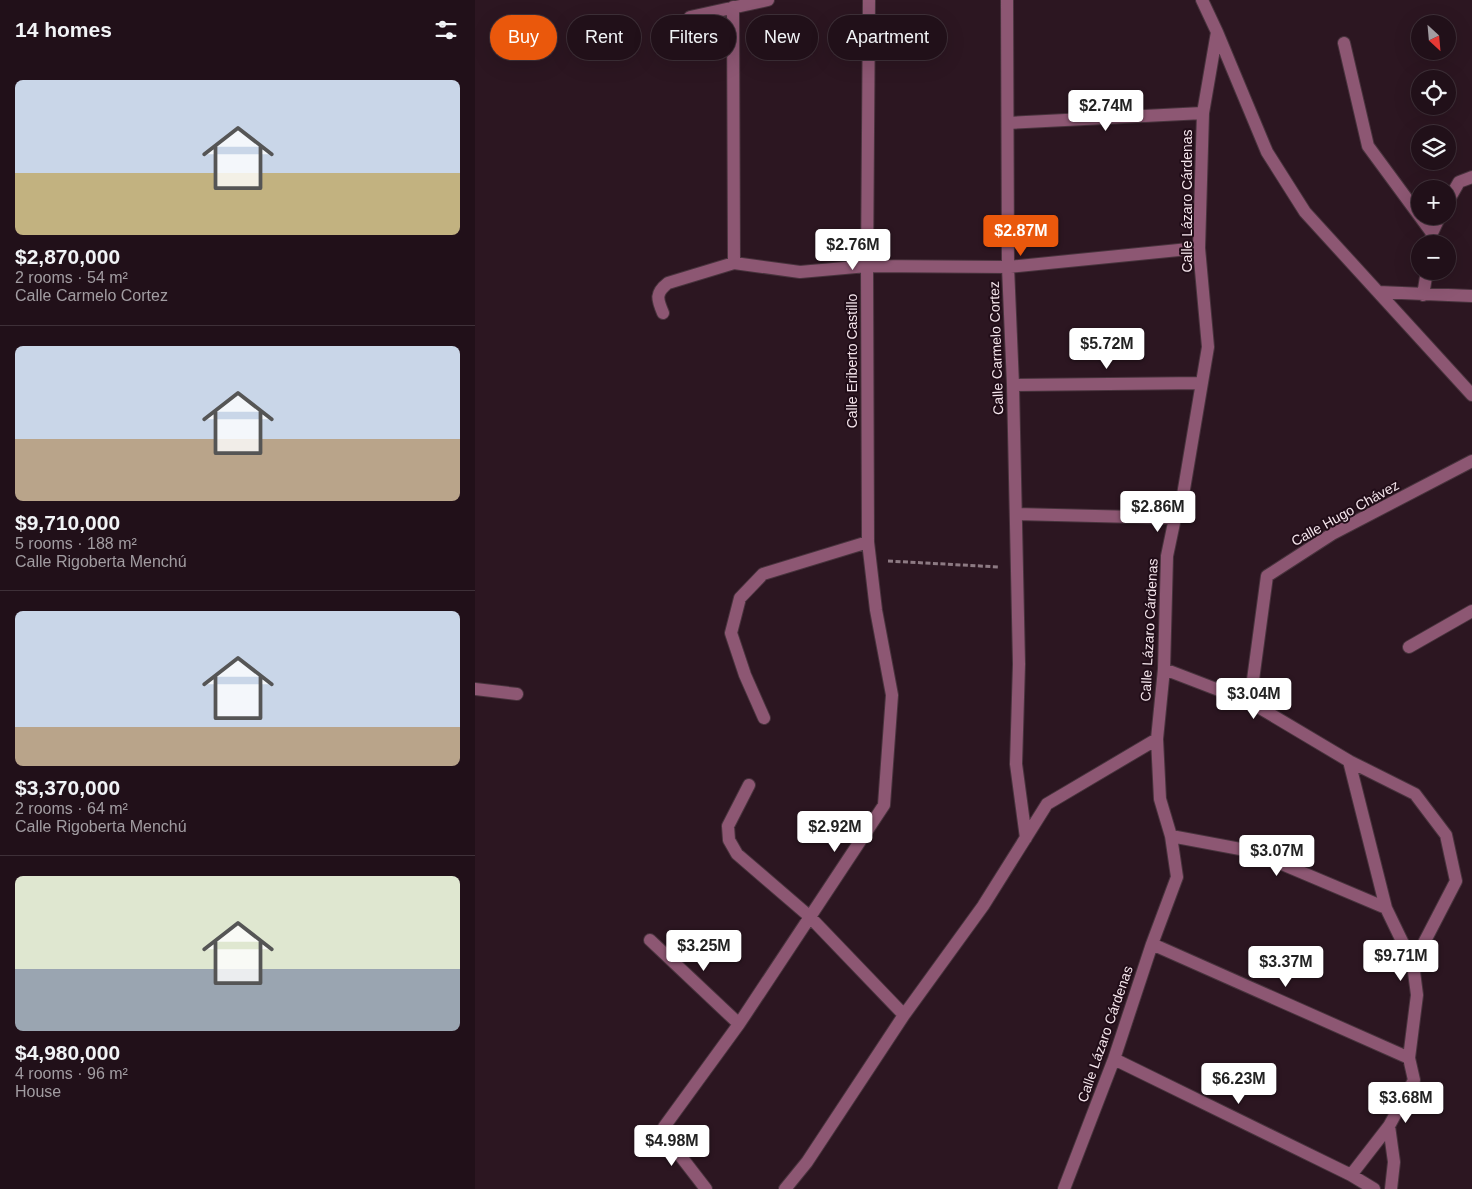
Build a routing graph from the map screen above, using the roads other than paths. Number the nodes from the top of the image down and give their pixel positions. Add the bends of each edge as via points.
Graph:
1 (768, 0) edge
2 (869, 0) edge
3 (1007, 0) edge
4 (1202, 0) edge
5 (733, 8) junction
6 (700, 15) edge
7 (1217, 32) junction
8 (1345, 43) dead end
9 (1203, 114) junction
10 (1008, 123) junction
11 (1472, 177) edge
12 (1456, 187) edge
13 (1429, 235) edge
14 (1199, 248) junction
15 (734, 263) junction
16 (867, 266) junction
17 (1007, 268) junction
18 (1426, 280) edge
19 (1378, 292) junction
20 (1423, 295) junction
21 (1472, 296) edge
22 (663, 313) dead end
23 (1202, 383) junction
24 (1013, 385) junction
25 (1472, 395) edge
26 (1472, 461) edge
27 (1016, 514) junction
28 (1175, 518) junction
29 (868, 542) junction
30 (1472, 611) edge
31 (1409, 647) dead end
32 (1164, 669) junction
33 (475, 689) edge
34 (517, 694) dead end
35 (1249, 702) junction
36 (764, 718) dead end
37 (1157, 739) junction
38 (1349, 761) junction
39 (749, 785) dead end
40 (1171, 836) junction
41 (1026, 838) junction
42 (1386, 908) junction
43 (809, 916) junction
44 (650, 940) dead end
45 (1152, 944) junction
46 (1413, 964) junction
47 (904, 1015) junction
48 (739, 1024) junction
49 (1114, 1058) junction
50 (1409, 1058) junction
51 (1389, 1126) junction
52 (1351, 1175) junction
53 (706, 1189) edge
54 (785, 1189) edge
55 (1064, 1189) edge
56 (1374, 1189) edge
57 (1391, 1189) edge

1 - 5 street
2 - 16 street, Calle Eriberto Castillo
3 - 10 street, Calle Carmelo Cortez
4 - 7 street
5 - 6 street
5 - 15 street
7 - 9 street, Calle Lázaro Cárdenas
7 - 19 street via 1267,152 1305,212
8 - 13 street via 1368,146
9 - 10 street
9 - 14 street, Calle Lázaro Cárdenas
10 - 17 street, Calle Carmelo Cortez
11 - 12 street via 1459,182
14 - 17 street
14 - 23 street, Calle Lázaro Cárdenas via 1208,347
15 - 16 street via 800,272
15 - 22 street via 668,283 660,289 657,298
16 - 17 street
16 - 29 street, Calle Eriberto Castillo
17 - 24 street, Calle Carmelo Cortez
18 - 20 street
19 - 20 street
19 - 25 street
20 - 21 street
23 - 24 street
23 - 28 street, Calle Lázaro Cárdenas via 1183,496
24 - 27 street, Calle Carmelo Cortez
26 - 35 street, Calle Hugo Chávez via 1331,534 1267,576
27 - 28 street
27 - 41 street, Calle Carmelo Cortez via 1019,664 1016,764
28 - 32 street, Calle Lázaro Cárdenas via 1167,556
29 - 36 street via 763,574 740,598 731,633 745,676
29 - 43 street, Calle Eriberto Castillo via 876,610 892,695 884,805
30 - 31 street
32 - 35 street
32 - 37 street, Calle Lázaro Cárdenas
33 - 34 street
35 - 38 street
37 - 40 street, Calle Lázaro Cárdenas via 1160,799
37 - 41 street via 1047,804
38 - 42 street
38 - 46 street via 1415,794 1446,835 1456,881
39 - 43 street via 728,826 729,840 737,854
40 - 42 street via 1251,851
40 - 45 street, Calle Lázaro Cárdenas via 1177,877
41 - 47 street via 983,906
42 - 46 street
43 - 47 street
43 - 48 street, Calle Eriberto Castillo
44 - 48 street
45 - 49 street, Calle Lázaro Cárdenas
45 - 50 street
46 - 50 street via 1417,995
47 - 54 street via 807,1162
48 - 53 street, Calle Eriberto Castillo via 664,1127 679,1154
49 - 52 street
49 - 55 street, Calle Lázaro Cárdenas
50 - 51 street via 1413,1080
51 - 52 street
51 - 57 street via 1394,1162
52 - 56 street

